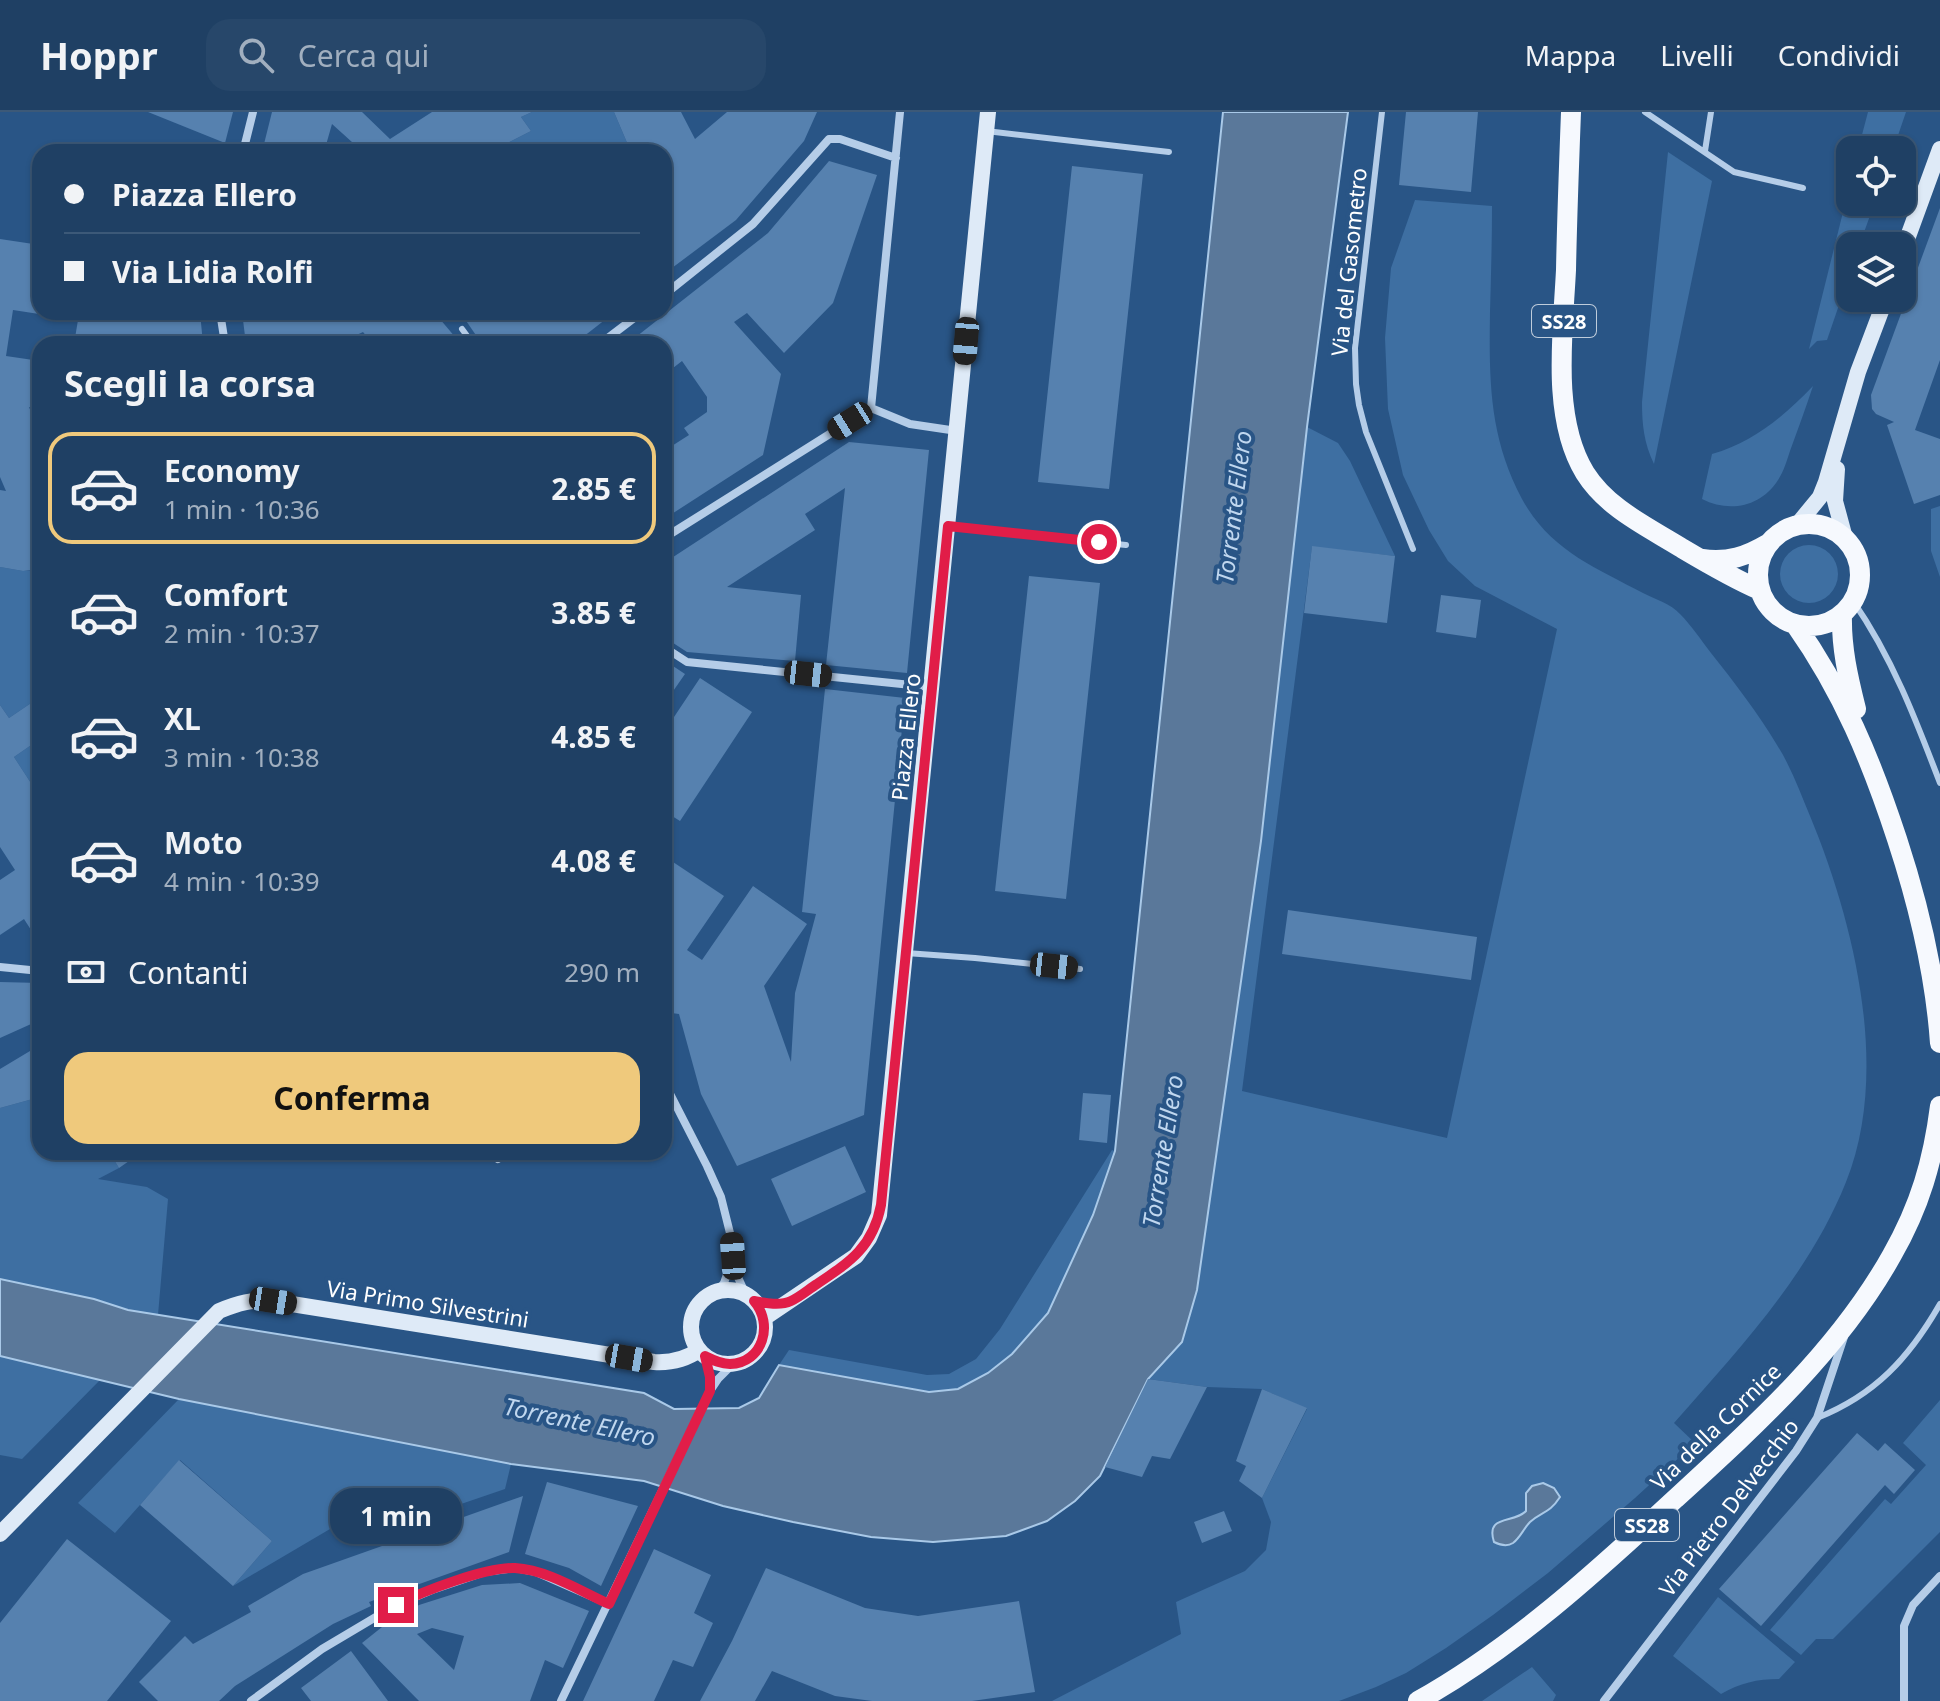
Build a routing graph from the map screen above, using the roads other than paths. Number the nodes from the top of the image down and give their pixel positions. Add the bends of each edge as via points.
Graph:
1 (253, 112) edge
2 (900, 112) edge
3 (988, 112) edge
4 (1382, 112) edge
5 (1571, 112) edge
6 (1645, 112) edge
7 (1711, 112) edge
8 (986, 131) junction
9 (245, 144) edge
10 (1940, 149) edge
11 (1705, 151) junction
12 (1169, 152) dead end
13 (896, 158) junction
14 (1803, 188) dead end
15 (1910, 232) edge
16 (672, 289) edge
17 (1881, 312) edge
18 (632, 320) edge
19 (462, 329) dead end
20 (467, 336) edge
21 (610, 336) edge
22 (871, 408) junction
23 (1842, 430) junction
24 (957, 431) junction
25 (1797, 525) junction
26 (948, 526) junction
27 (672, 533) edge
28 (1845, 538) junction
29 (1769, 543) junction
30 (1126, 545) dead end
31 (1413, 549) dead end
32 (1699, 558) junction
33 (1760, 590) junction
34 (1848, 607) junction
35 (1795, 624) junction
36 (672, 652) edge
37 (932, 687) junction
38 (1865, 748) junction
39 (1940, 783) edge
40 (906, 953) junction
41 (1936, 965) edge
42 (0, 967) edge
43 (1080, 969) dead end
44 (32, 970) edge
45 (1940, 1043) edge
46 (672, 1098) edge
47 (1940, 1106) edge
48 (733, 1256) junction
49 (716, 1293) junction
50 (750, 1298) junction
51 (790, 1302) junction
52 (1940, 1304) edge
53 (764, 1318) junction
54 (1850, 1319) junction
55 (691, 1330) junction
56 (702, 1353) junction
57 (654, 1362) junction
58 (733, 1364) junction
59 (710, 1391) junction
60 (1817, 1418) junction
61 (0, 1534) edge
62 (1940, 1576) edge
63 (609, 1604) junction
64 (251, 1701) edge
65 (561, 1701) edge
66 (1418, 1701) edge
67 (1604, 1701) edge
68 (1904, 1701) edge

1 - 9 street
2 - 13 street
3 - 8 street, Piazza Ellero
4 - 31 lane, Via del Gasometro via 1355,348 1356,384 1366,432
5 - 32 main road, SS28 via 1562,367 1565,412 1576,453 1598,490 1621,512
6 - 11 lane
7 - 11 lane
8 - 12 lane
8 - 24 street, Piazza Ellero
10 - 15 street
11 - 14 lane via 1734,172
13 - 16 street via 829,139 753,224
13 - 22 street
17 - 23 street
18 - 21 street
19 - 20 lane
22 - 24 street via 910,424
22 - 27 street
23 - 25 street via 1820,497
23 - 28 street via 1835,501
24 - 26 street, Piazza Ellero
25 - 28 main road via 1831,528
25 - 29 main road
26 - 30 lane
26 - 37 street, Piazza Ellero
28 - 34 main road, SS28 via 1860,568 1860,585
29 - 32 main road via 1733,560
29 - 33 main road via 1761,557
32 - 33 main road, SS28
33 - 35 main road, SS28 via 1768,605
34 - 35 main road via 1828,623
34 - 38 main road, SS28 via 1841,635
34 - 39 lane via 1870,625 1886,655
35 - 38 main road, SS28 via 1836,688
36 - 37 street via 691,663
37 - 40 street, Piazza Ellero
38 - 41 main road, SS28
40 - 43 lane
40 - 51 street, Piazza Ellero via 875,1226 856,1256
41 - 45 main road, SS28
42 - 44 street
46 - 48 street via 721,1197
47 - 54 main road, Via della Cornice / SS28 via 1936,1140 1914,1211
48 - 49 street
48 - 50 street
49 - 50 street via 736,1291
49 - 55 street via 701,1301
50 - 51 street
50 - 53 street
51 - 53 street, Piazza Ellero
52 - 60 lane via 1884,1378
53 - 58 street via 759,1348
54 - 60 street, Via Pietro Delvecchio
54 - 66 main road, Via della Cornice / SS28 via 1724,1454 1596,1572 1505,1645
55 - 56 street
55 - 57 street via 680,1347
56 - 57 street, Via Primo Silvestrini
56 - 58 street
56 - 59 street
57 - 61 street, Via Primo Silvestrini via 273,1301 245,1301 219,1311
58 - 59 street
59 - 63 street
60 - 67 street, Via Pietro Delvecchio
62 - 68 street via 1913,1605 1904,1626
63 - 64 street via 536,1572 485,1572 379,1614
63 - 65 street

